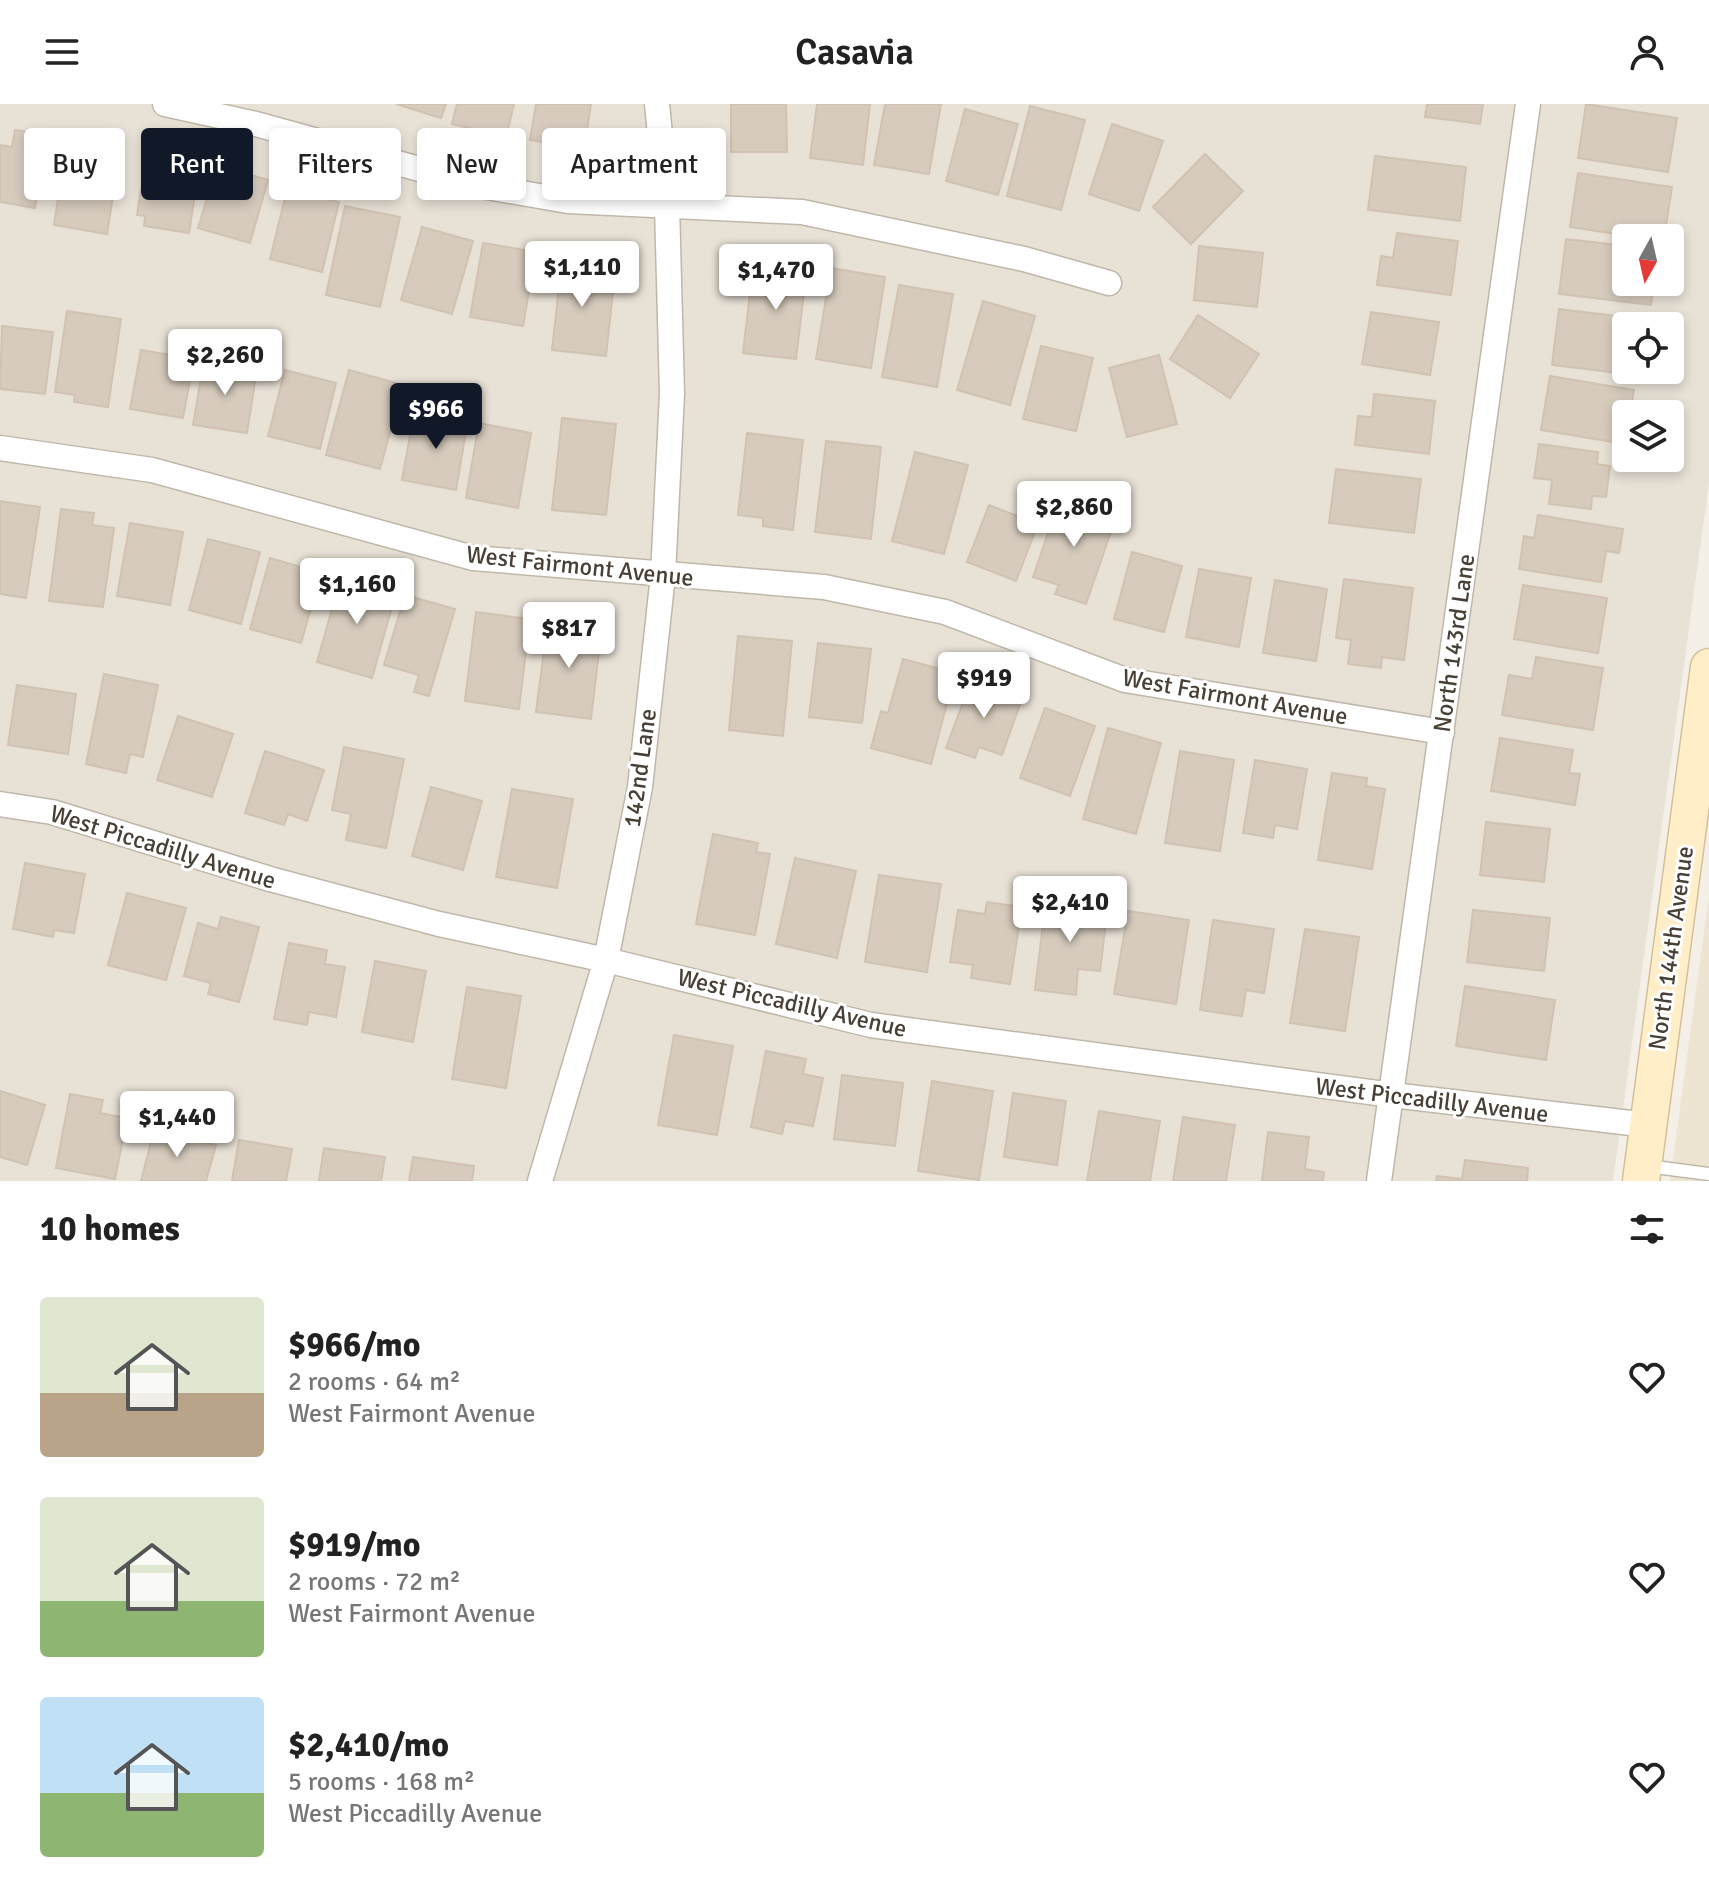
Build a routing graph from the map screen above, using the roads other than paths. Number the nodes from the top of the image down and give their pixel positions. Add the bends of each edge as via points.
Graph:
1 (165, 104) edge
2 (657, 104) edge
3 (1528, 104) edge
4 (667, 205) junction
5 (1109, 283) dead end
6 (0, 448) edge
7 (663, 575) junction
8 (1709, 667) edge
9 (1442, 732) junction
10 (0, 804) edge
11 (606, 960) junction
12 (1392, 1095) junction
13 (1648, 1125) junction
14 (1642, 1173) edge
15 (1709, 1174) edge
16 (540, 1181) edge
17 (1379, 1181) edge

1 - 4 street via 481,186 568,201
2 - 4 street, 142nd Lane
3 - 9 street, North 143rd Lane
4 - 5 street via 802,212 1024,259
4 - 7 street, 142nd Lane via 672,394
6 - 7 street, West Fairmont Avenue via 152,470 473,558
7 - 9 street, West Fairmont Avenue via 824,587 945,612 1125,680
7 - 11 street, 142nd Lane via 640,787
8 - 13 main road, North 144th Avenue via 1691,844
9 - 12 street, North 143rd Lane
10 - 11 street, West Piccadilly Avenue via 52,812 439,924
11 - 12 street, West Piccadilly Avenue via 871,1025
11 - 16 street, 142nd Lane
12 - 13 street, West Piccadilly Avenue
12 - 17 street, North 143rd Lane
13 - 14 main road, North 144th Avenue
14 - 15 lane

